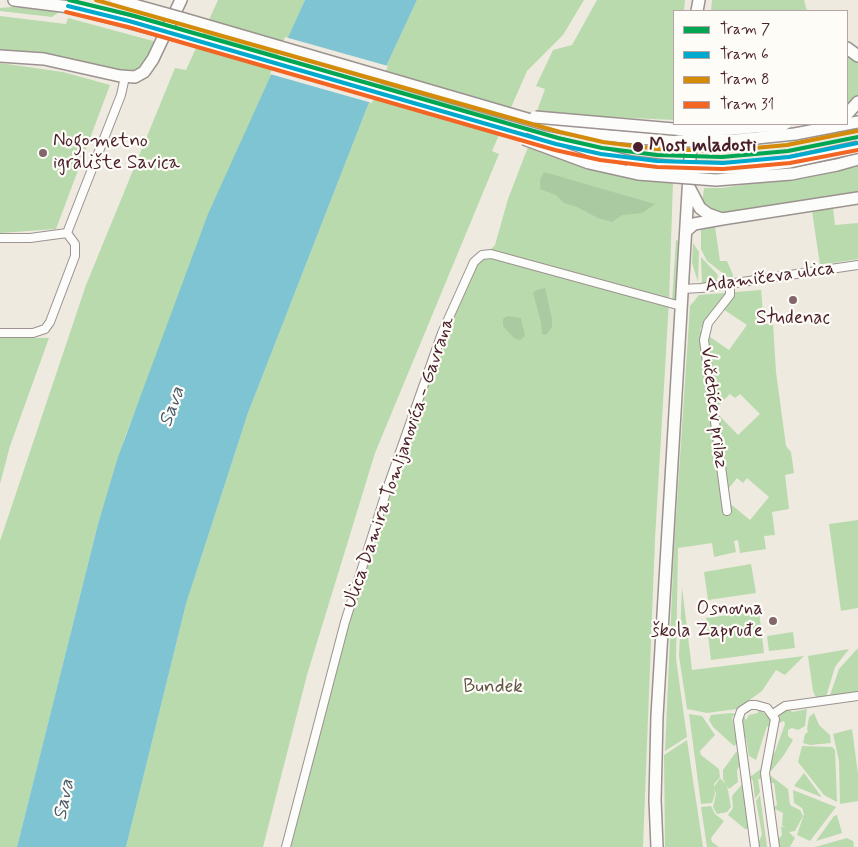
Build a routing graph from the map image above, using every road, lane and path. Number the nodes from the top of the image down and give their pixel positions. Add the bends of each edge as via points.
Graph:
1 (14, 0) edge
2 (116, 0) edge
3 (181, 0) edge
4 (0, 56) edge
5 (125, 77) junction
6 (858, 102) edge
7 (851, 112) edge
8 (534, 119) junction
9 (692, 125) edge
10 (775, 125) edge
11 (842, 125) edge
12 (525, 137) junction
13 (858, 147) edge
14 (858, 159) edge
15 (688, 185) junction
16 (858, 198) edge
17 (722, 219) junction
18 (686, 231) junction
19 (67, 233) junction
20 (0, 238) edge
21 (858, 265) edge
22 (730, 284) junction
23 (682, 289) junction
24 (681, 306) junction
25 (0, 333) edge
26 (727, 511) dead end
27 (858, 696) edge
28 (773, 714) junction
29 (286, 847) edge
30 (657, 847) edge
31 (755, 847) edge
32 (775, 847) edge

1 - 12 main road, bridge via 70,7 174,34
2 - 8 main road, bridge
3 - 5 main road via 147,68 140,75
4 - 5 main road via 71,64
5 - 19 street via 121,95
6 - 7 main road
8 - 10 main road, bridge via 684,130
8 - 11 main road, bridge via 578,131 636,139 707,141 795,134
9 - 15 main road
12 - 13 main road, bridge via 631,162 697,168 740,168 790,162
12 - 14 main road, bridge via 590,163 638,174 716,180 791,174
15 - 17 main road via 700,208
15 - 18 main road
16 - 17 main road
17 - 18 main road via 694,224
18 - 23 main road
19 - 20 street
19 - 25 street via 75,244 75,256 50,322 45,329 33,333
21 - 22 street, Adamičeva ulica
22 - 23 street, Adamičeva ulica
22 - 26 street, Vučetićev prilaz via 730,295 708,323 704,340
23 - 24 main road
24 - 29 street, Ulica Damira Tomljanovića - Gavrana via 491,254 482,255 474,262 442,333 388,486 345,622
24 - 30 main road via 657,716
27 - 28 street via 785,706
28 - 31 street via 762,706 750,706 741,711 738,720
28 - 32 street via 775,724 765,773

